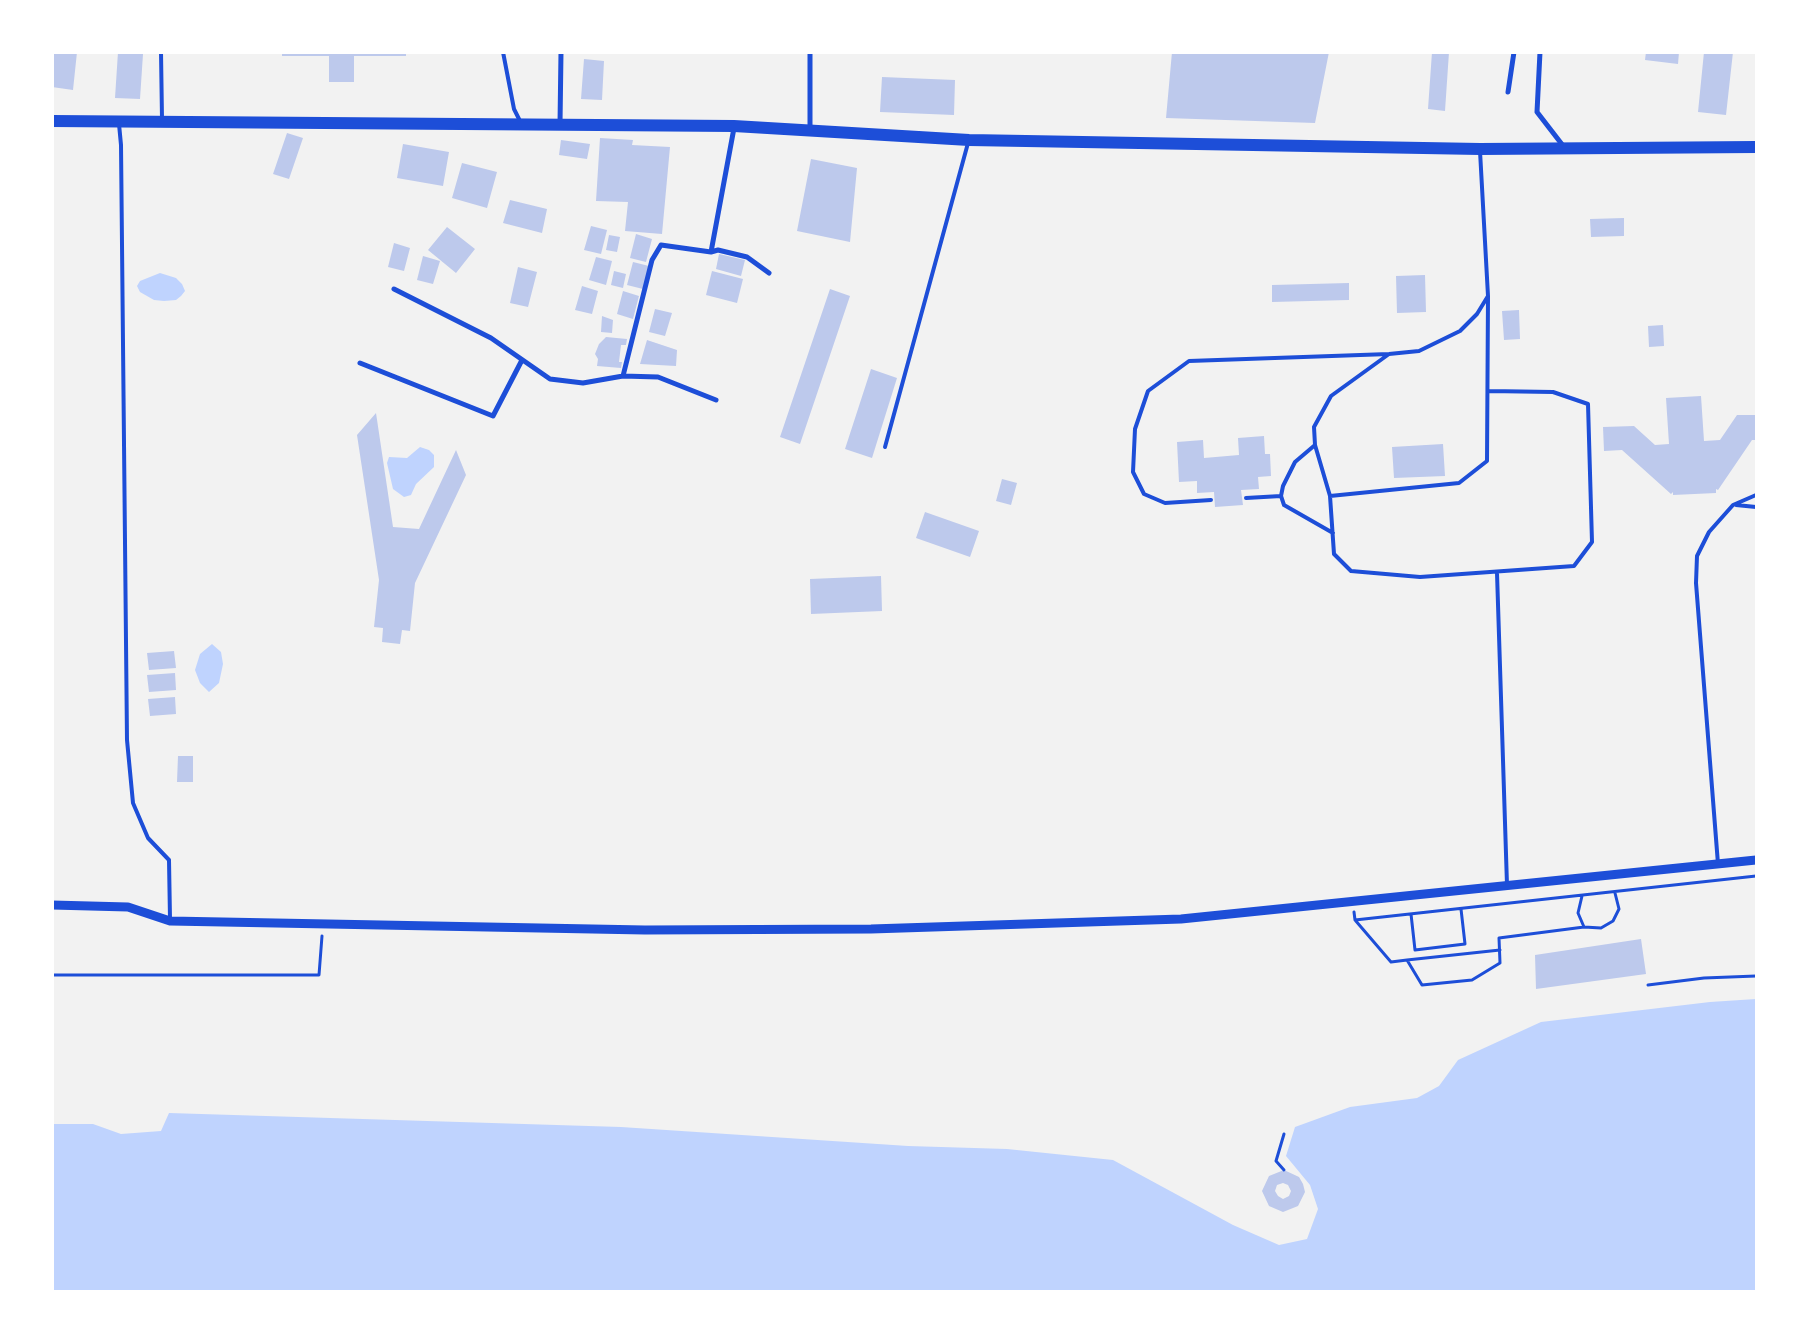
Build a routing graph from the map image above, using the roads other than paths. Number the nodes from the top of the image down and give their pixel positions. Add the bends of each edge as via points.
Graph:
1 (161, 52) edge
2 (504, 52) edge
3 (561, 52) edge
4 (810, 52) edge
5 (1514, 52) edge
6 (1540, 52) edge
7 (1508, 92) dead end
8 (52, 121) edge
9 (118, 122) junction
10 (162, 122) junction
11 (522, 124) junction
12 (560, 124) junction
13 (734, 126) junction
14 (810, 130) junction
15 (969, 140) junction
16 (1756, 147) edge
17 (1480, 149) junction
18 (1565, 149) junction
19 (711, 252) junction
20 (769, 273) dead end
21 (394, 289) dead end
22 (1488, 296) junction
23 (1389, 354) junction
24 (522, 360) junction
25 (360, 363) dead end
26 (623, 376) junction
27 (1489, 391) junction
28 (716, 400) dead end
29 (1315, 445) junction
30 (885, 447) dead end
31 (1756, 495) edge
32 (1281, 496) junction
33 (1330, 496) junction
34 (1246, 498) dead end
35 (1211, 500) dead end
36 (1733, 505) junction
37 (1756, 507) edge
38 (1333, 533) junction
39 (1497, 573) junction
40 (1756, 860) edge
41 (1718, 864) junction
42 (1507, 885) junction
43 (52, 905) edge
44 (170, 921) junction

1 - 10 lane
2 - 11 lane via 514,109
3 - 12 street
4 - 14 street
5 - 7 street
6 - 18 street via 1536,112
8 - 9 main road
9 - 10 main road
9 - 44 lane via 121,146 127,740 133,803 148,838 169,860
10 - 11 main road
11 - 12 main road
12 - 13 main road
13 - 14 main road
13 - 19 street
14 - 15 main road
15 - 17 main road
15 - 30 lane
16 - 18 main road
17 - 18 main road
17 - 22 lane
19 - 20 street via 718,250 747,256
19 - 26 street via 661,245 652,260
21 - 24 street via 491,338
22 - 23 lane via 1477,314 1460,331 1419,351
22 - 27 lane
23 - 29 lane via 1331,396 1314,427
23 - 35 lane via 1188,361 1148,391 1135,429 1133,472 1144,494 1165,503
24 - 25 street via 493,416
24 - 26 street via 550,378 583,383
26 - 28 street via 658,378
27 - 33 lane via 1487,461 1459,483
27 - 39 lane via 1553,392 1588,404 1592,542 1574,566
29 - 32 lane via 1295,462 1282,486
29 - 33 lane
31 - 36 lane
32 - 34 lane
32 - 38 lane via 1284,505
33 - 38 lane
36 - 37 lane
36 - 41 lane via 1709,532 1696,556
38 - 39 lane via 1334,554 1351,571 1420,578
39 - 42 lane
40 - 41 street
41 - 42 street
42 - 44 street via 1181,919 871,929 645,930
43 - 44 street via 128,907

